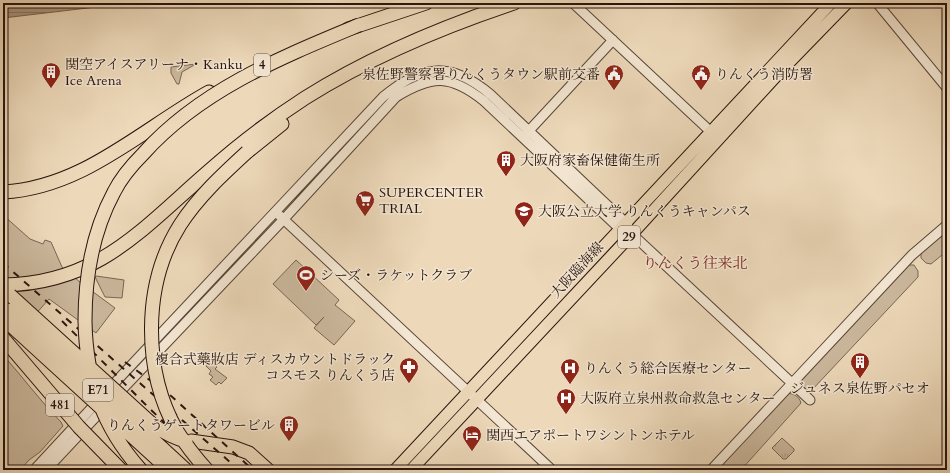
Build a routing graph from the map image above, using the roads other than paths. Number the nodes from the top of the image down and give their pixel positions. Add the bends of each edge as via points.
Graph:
1 (426, 3) edge
2 (514, 3) edge
3 (573, 3) edge
4 (830, 3) edge
5 (847, 3) edge
6 (877, 3) edge
7 (359, 25) junction
8 (613, 40) junction
9 (408, 44) junction
10 (947, 88) edge
11 (711, 132) junction
12 (525, 134) junction
13 (3, 192) edge
14 (276, 211) junction
15 (284, 219) junction
16 (947, 225) edge
17 (623, 226) junction
18 (632, 234) junction
19 (3, 286) edge
20 (3, 289) edge
21 (3, 302) edge
22 (3, 318) edge
23 (3, 338) edge
24 (791, 383) junction
25 (473, 396) junction
26 (810, 400) dead end
27 (34, 470) edge
28 (46, 470) edge
29 (121, 470) edge
30 (141, 470) edge
31 (169, 470) edge
32 (186, 470) edge
33 (207, 470) edge
34 (268, 470) edge
35 (395, 470) edge
36 (411, 470) edge
37 (552, 470) edge
38 (711, 470) edge

1 - 7 highway, 4
2 - 9 highway
3 - 8 street
4 - 11 main road, 大阪臨海線 / 29
5 - 18 main road, 大阪臨海線 / 29
6 - 10 street
7 - 13 highway, 4, bridge via 317,40 239,75 106,158 36,187
7 - 30 highway, bridge via 246,76 197,106 149,146 125,175 109,202 94,242 88,276 85,311 88,359 94,390 104,417 120,445
8 - 11 street
8 - 12 street
9 - 19 highway via 340,77 272,121 210,170 135,236 108,255 60,277 43,282
9 - 33 highway, bridge via 334,88 284,122 247,152 206,192 179,226 170,243 157,279 154,300 154,360 170,416 187,447
11 - 17 main road, 大阪臨海線 / 29
12 - 14 street via 490,95 472,80 444,71 425,72 405,80 383,97
12 - 15 street via 469,90 441,80 427,81 396,97
12 - 17 street
14 - 15 street
14 - 27 street
15 - 25 street
15 - 28 street
16 - 24 street via 912,255
17 - 18 street
17 - 25 main road, 大阪臨海線 / 29 via 478,381
18 - 24 street
18 - 25 main road, 大阪臨海線 / 29
20 - 34 highway, bridge via 166,434 191,442 233,447 249,453
21 - 32 highway, E71, bridge
22 - 31 highway, E71, bridge
23 - 29 highway, 481, bridge via 79,427
24 - 26 street
24 - 38 street
25 - 35 main road, 大阪臨海線 / 29
25 - 36 main road, 大阪臨海線 / 29
25 - 37 street

